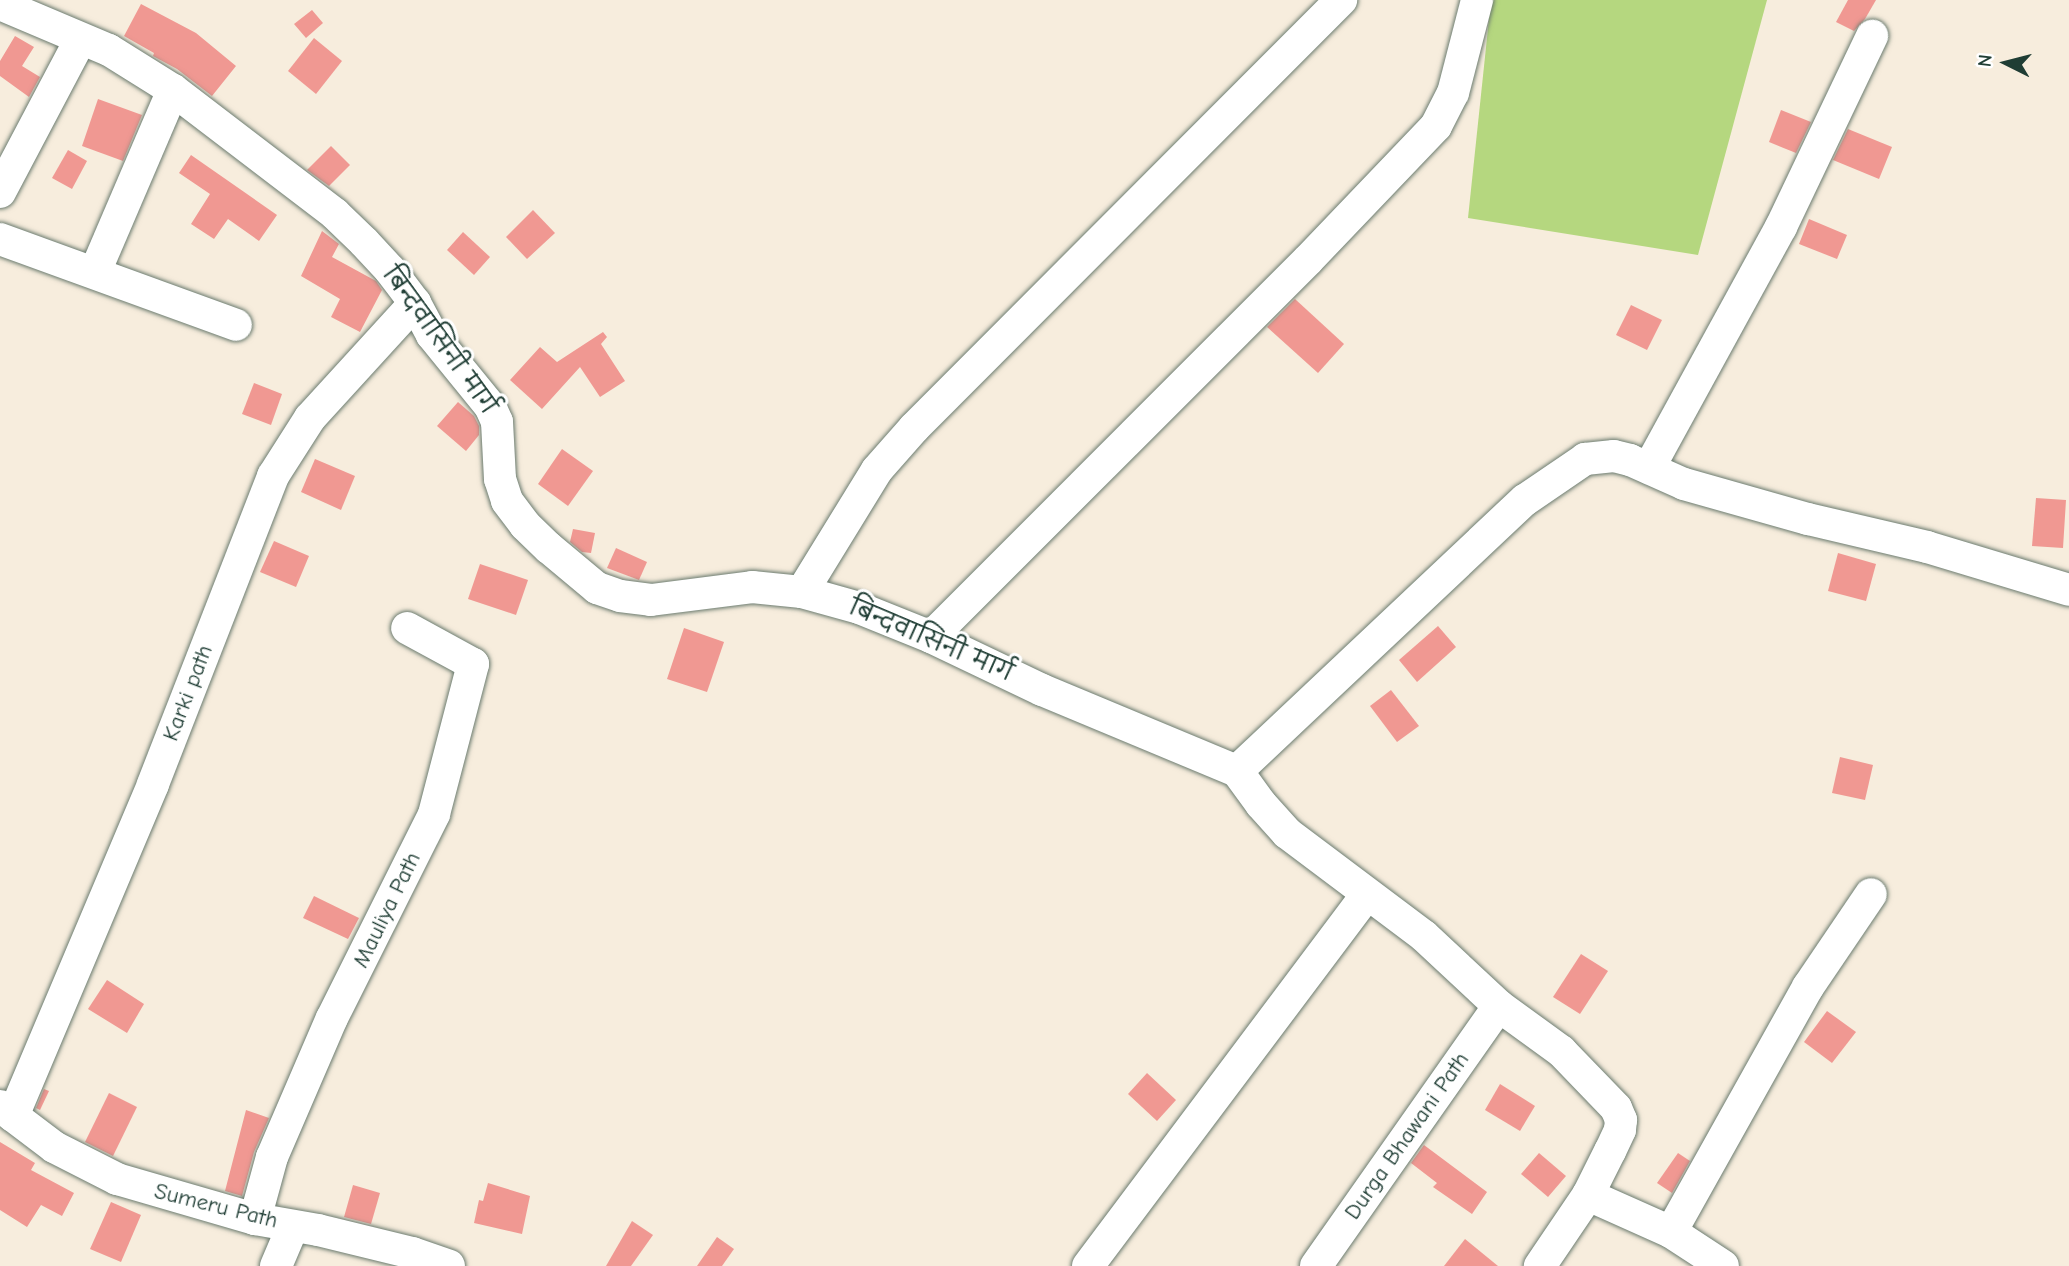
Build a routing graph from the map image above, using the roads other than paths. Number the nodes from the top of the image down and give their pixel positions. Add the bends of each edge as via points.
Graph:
1 (1341, 0) edge
2 (1477, 0) edge
3 (0, 4) edge
4 (1872, 36) dead end
5 (80, 40) junction
6 (173, 90) junction
7 (0, 192) edge
8 (0, 239) edge
9 (95, 272) junction
10 (415, 303) junction
11 (236, 326) dead end
12 (1649, 468) junction
13 (2069, 590) edge
14 (802, 592) junction
15 (407, 628) dead end
16 (931, 637) junction
17 (1237, 771) junction
18 (1871, 894) dead end
19 (1367, 895) junction
20 (1499, 1006) junction
21 (6, 1111) edge
22 (1588, 1195) junction
23 (255, 1219) junction
24 (293, 1226) junction
25 (1671, 1232) junction
26 (276, 1266) edge
27 (449, 1266) edge
28 (1088, 1266) edge
29 (1317, 1266) edge
30 (1540, 1266) edge
31 (1723, 1266) edge

1 - 14 street via 914,428 877,470
2 - 16 street via 1453,93 1436,126
3 - 5 street, बिन्दवासिनी मार्ग
4 - 12 street via 1781,227
5 - 6 street, बिन्दवासिनी मार्ग via 108,50
5 - 7 street
6 - 9 street
6 - 10 street, बिन्दवासिनी मार्ग via 335,215 390,270
8 - 9 street
9 - 11 street
10 - 14 street, बिन्दवासिनी मार्ग via 432,335 490,406 507,502 524,525 597,588 651,600 752,587
10 - 21 street, Karki path via 310,418 274,476 153,784
12 - 13 street via 1684,484 1927,547
12 - 17 street via 1600,456 1555,477
14 - 16 street, बिन्दवासिनी मार्ग via 859,608
15 - 23 street, Mauliya Path via 473,663 470,676 434,814 332,1018 272,1157
16 - 17 street, बिन्दवासिनी मार्ग via 1042,690
17 - 19 street via 1287,833
18 - 25 street via 1808,988
19 - 20 street via 1424,936
19 - 28 street
20 - 22 street via 1561,1051 1609,1097 1621,1120
20 - 29 street, Durga Bhawani Path
21 - 23 street, Sumeru Path via 54,1147 117,1179
22 - 25 street
22 - 30 street
23 - 24 street, Sumeru Path
24 - 26 street
24 - 27 street, Sumeru Path
25 - 31 street

